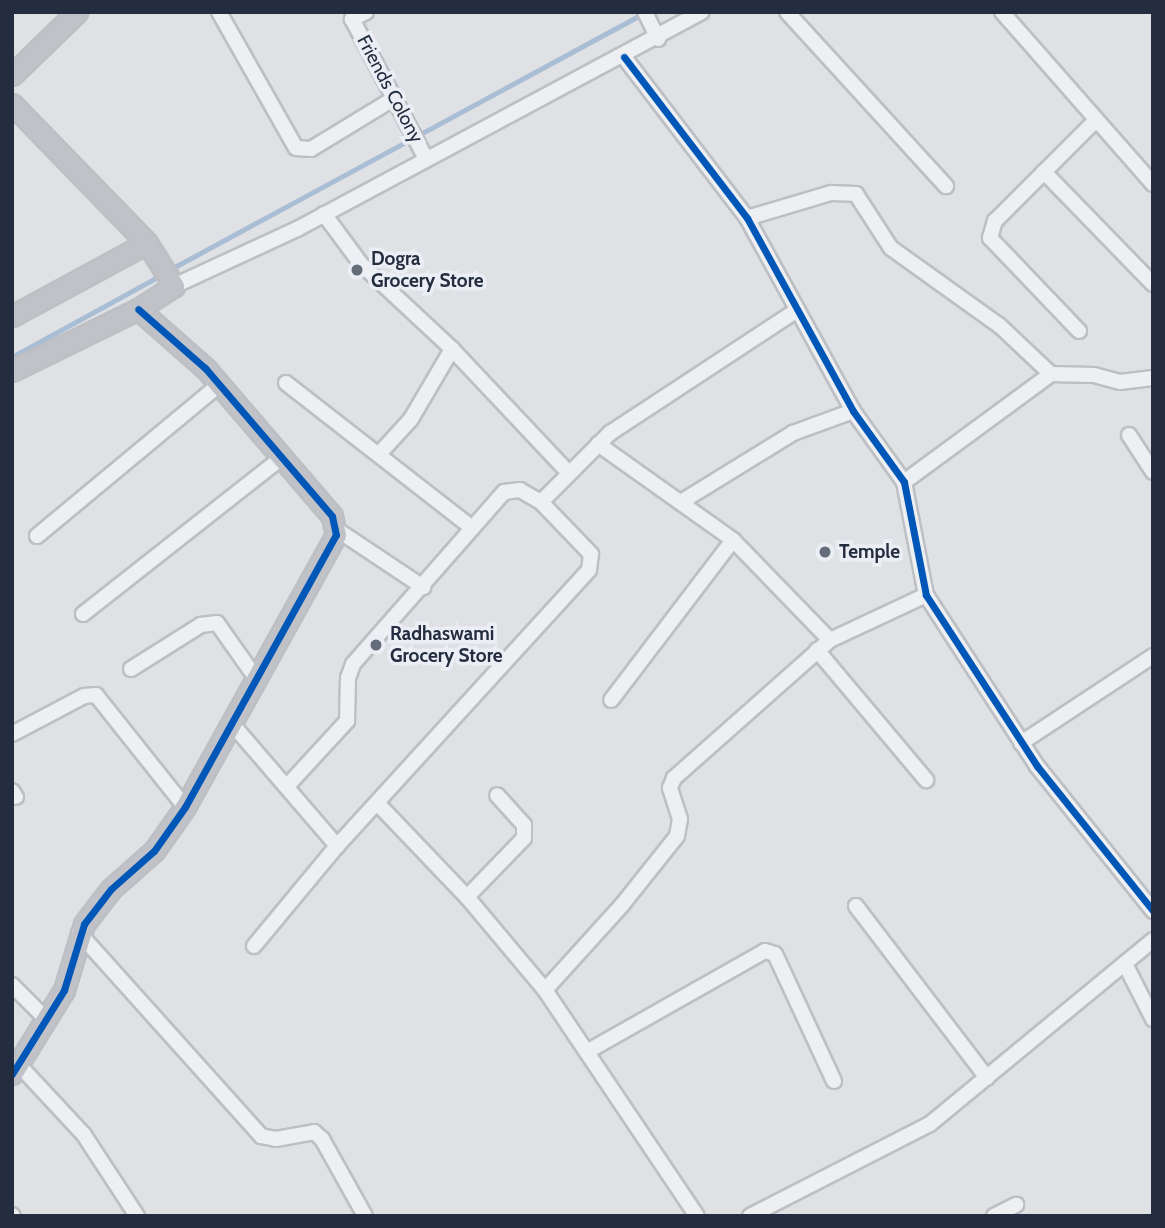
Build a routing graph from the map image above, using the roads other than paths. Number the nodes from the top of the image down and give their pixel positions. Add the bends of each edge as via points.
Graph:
1 (77, 12) edge
2 (219, 12) edge
3 (366, 12) edge
4 (702, 12) edge
5 (788, 12) edge
6 (1002, 12) edge
7 (350, 16) edge
8 (647, 17) edge
9 (658, 38) junction
10 (624, 57) junction
11 (12, 75) edge
12 (395, 97) junction
13 (12, 104) edge
14 (1095, 121) junction
15 (426, 159) junction
16 (1044, 172) junction
17 (1153, 184) edge
18 (946, 186) dead end
19 (324, 214) junction
20 (747, 218) junction
21 (152, 249) junction
22 (173, 282) junction
23 (1153, 284) edge
24 (138, 309) junction
25 (797, 310) junction
26 (12, 316) edge
27 (1079, 331) dead end
28 (452, 349) junction
29 (12, 371) edge
30 (1051, 374) junction
31 (1153, 378) edge
32 (286, 383) dead end
33 (219, 385) junction
34 (853, 411) junction
35 (1129, 435) dead end
36 (598, 444) junction
37 (380, 453) junction
38 (281, 458) junction
39 (1153, 472) edge
40 (569, 473) junction
41 (904, 482) junction
42 (541, 502) junction
43 (681, 502) junction
44 (472, 527) junction
45 (336, 529) junction
46 (37, 536) dead end
47 (733, 540) junction
48 (423, 587) junction
49 (926, 595) junction
50 (83, 614) dead end
51 (831, 640) junction
52 (817, 650) junction
53 (1153, 656) edge
54 (131, 668) dead end
55 (258, 681) junction
56 (611, 701) dead end
57 (233, 725) junction
58 (12, 734) edge
59 (1021, 743) junction
60 (926, 780) dead end
61 (289, 784) junction
62 (497, 795) dead end
63 (378, 804) junction
64 (185, 807) junction
65 (337, 846) junction
66 (467, 897) junction
67 (856, 906) dead end
68 (1153, 911) edge
69 (79, 933) junction
70 (1153, 940) edge
71 (254, 946) dead end
72 (1125, 964) junction
73 (12, 985) edge
74 (545, 990) junction
75 (1153, 1018) edge
76 (47, 1020) junction
77 (590, 1050) junction
78 (16, 1070) edge
79 (987, 1078) junction
80 (834, 1081) dead end
81 (1016, 1205) dead end
82 (137, 1216) edge
83 (365, 1216) edge
84 (697, 1216) edge
85 (750, 1216) edge
86 (994, 1216) edge

1 - 11 street
2 - 12 street via 296,148 311,149
3 - 7 street, Friends Colony
4 - 9 street
5 - 18 street
6 - 14 street
7 - 12 street, Friends Colony
8 - 9 street
9 - 10 street
10 - 15 street
10 - 20 street
12 - 15 street, Friends Colony
13 - 21 street
14 - 16 street
14 - 17 street
15 - 19 street
16 - 23 street
16 - 27 street via 995,221 990,238
19 - 22 street
19 - 28 street via 362,264
20 - 25 street
20 - 30 street via 831,193 856,194 891,248 1000,326
21 - 22 street
21 - 26 street
22 - 24 street
24 - 29 street
24 - 33 street
25 - 34 street
25 - 36 street
28 - 37 street via 411,419
28 - 40 street
30 - 31 street via 1094,374 1120,382
30 - 41 street
32 - 37 street
33 - 38 street
33 - 46 street
34 - 41 street
34 - 43 street via 793,433
35 - 39 street
36 - 40 street
36 - 43 street
37 - 44 street
38 - 45 street via 332,516
38 - 50 street
40 - 42 street
41 - 49 street
42 - 44 street via 513,489
42 - 63 street via 591,554 589,569
43 - 47 street
44 - 48 street
45 - 48 street
45 - 55 street via 334,544
47 - 51 street
47 - 56 street
48 - 61 street via 353,664 348,678 347,721
49 - 51 street
49 - 59 street
51 - 52 street
52 - 60 street
52 - 74 street via 674,778 670,788 680,819 677,836
53 - 59 street
54 - 55 street via 201,625 217,623
55 - 57 street
57 - 61 street
57 - 64 street
58 - 64 street via 84,696 96,695
59 - 68 street
61 - 65 street
62 - 66 street via 524,825 524,838
63 - 65 street
63 - 66 street
64 - 69 street via 154,851 111,889
65 - 71 street
66 - 74 street
67 - 79 street
69 - 76 street via 64,990
69 - 83 street via 261,1136 276,1139 314,1132 322,1139
70 - 72 street
72 - 75 street
72 - 79 street
73 - 76 street
74 - 77 street
76 - 78 street
77 - 80 street via 765,951 775,954
77 - 84 street
78 - 82 street via 84,1135
79 - 85 street via 930,1124
81 - 86 street

